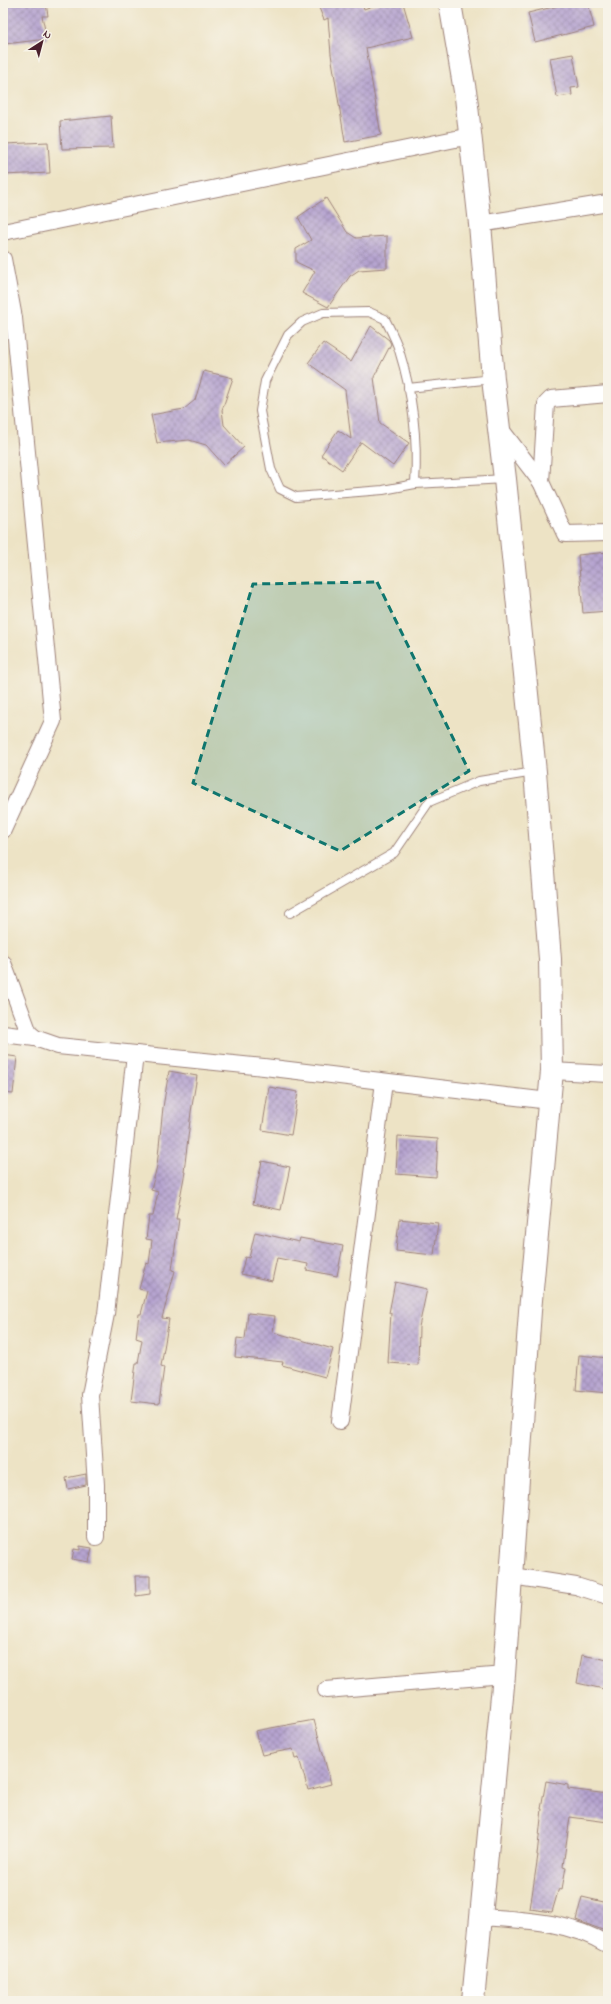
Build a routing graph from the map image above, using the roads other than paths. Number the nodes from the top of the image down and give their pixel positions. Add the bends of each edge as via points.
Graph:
1 (450, 3) edge
2 (470, 136) junction
3 (608, 203) edge
4 (480, 224) junction
5 (3, 232) edge
6 (3, 259) edge
7 (493, 379) junction
8 (408, 388) junction
9 (608, 394) edge
10 (499, 427) junction
11 (505, 480) junction
12 (541, 482) junction
13 (415, 484) junction
14 (608, 533) edge
15 (535, 772) junction
16 (3, 830) edge
17 (290, 913) dead end
18 (3, 963) edge
19 (3, 1034) edge
20 (35, 1038) junction
21 (135, 1054) junction
22 (552, 1071) junction
23 (608, 1074) edge
24 (384, 1082) junction
25 (549, 1101) junction
26 (340, 1421) dead end
27 (96, 1537) dead end
28 (512, 1576) junction
29 (608, 1596) edge
30 (504, 1675) junction
31 (326, 1690) dead end
32 (481, 1917) junction
33 (608, 1945) edge
34 (473, 2001) edge

1 - 2 main road
2 - 4 main road
2 - 5 street
3 - 4 street
4 - 7 main road
6 - 16 street via 14,318 53,721
7 - 8 lane
7 - 10 main road
8 - 13 lane via 417,459
8 - 13 lane via 399,350 385,319 369,312 323,313 302,322 288,335 265,381 260,411 271,469 280,489 296,497 383,490
9 - 12 street via 551,399 546,404
10 - 11 main road
10 - 12 street
11 - 13 lane
11 - 15 main road
12 - 14 street via 565,534
15 - 17 lane via 479,781 429,802 394,853
15 - 22 main road via 550,959
18 - 20 street via 29,1033
19 - 20 street
20 - 21 street via 58,1046
21 - 24 street via 264,1066
21 - 27 street via 106,1314 90,1395 96,1485
22 - 23 street
22 - 25 main road
24 - 25 street
24 - 26 street
25 - 28 main road via 530,1311
28 - 29 street via 576,1586
28 - 30 main road
30 - 31 street
30 - 32 main road
32 - 33 street via 540,1921 584,1933
32 - 34 main road

